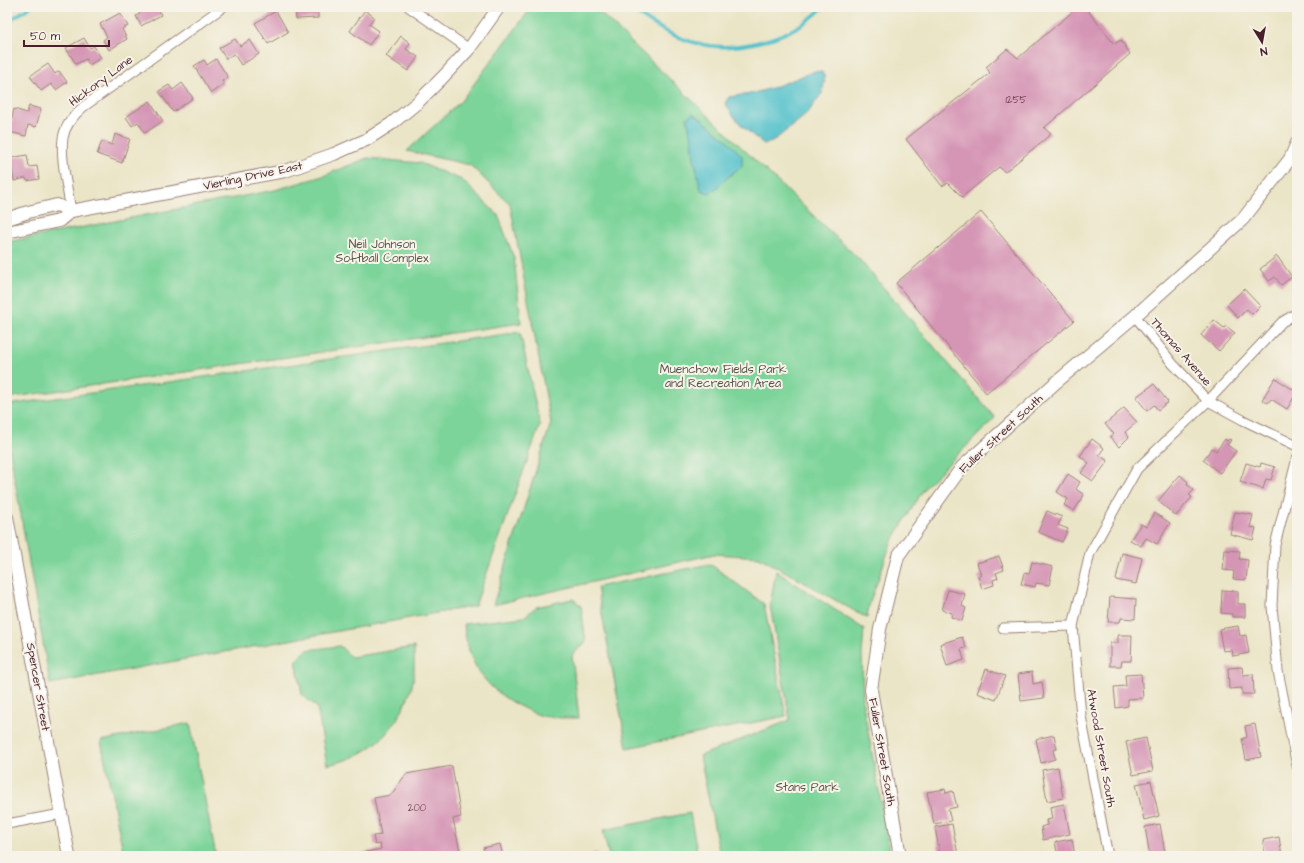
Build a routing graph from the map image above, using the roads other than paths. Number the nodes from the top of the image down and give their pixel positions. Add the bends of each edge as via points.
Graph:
1 (223, 7) edge
2 (409, 7) edge
3 (499, 7) edge
4 (469, 49) junction
5 (1297, 143) edge
6 (71, 211) junction
7 (7, 219) edge
8 (7, 232) edge
9 (1297, 313) edge
10 (1134, 316) junction
11 (1208, 401) junction
12 (1297, 446) edge
13 (1297, 458) edge
14 (7, 517) edge
15 (1073, 626) junction
16 (1003, 628) dead end
17 (1297, 766) edge
18 (61, 814) junction
19 (7, 824) edge
20 (69, 856) edge
21 (900, 856) edge
22 (1108, 856) edge

1 - 6 street, Hickory Lane via 83,107 71,119 63,136 62,153
2 - 4 street
3 - 4 street, Vierling Drive East
4 - 6 street, Vierling Drive East via 444,77 391,124 366,140 334,154 285,171
5 - 10 street, Fuller Street South via 1290,159 1243,219
6 - 7 street, Vierling Drive East via 57,205
6 - 8 street, Vierling Drive East via 60,221
9 - 11 street, Atwood Street South via 1282,322
10 - 11 street, Thomas Avenue via 1173,364
10 - 21 street, Fuller Street South via 962,467 898,556 880,628 871,690
11 - 12 street, Thomas Avenue
11 - 15 street, Atwood Street South via 1137,469 1090,553
13 - 17 street via 1275,545 1272,606 1278,671
14 - 18 street, Spencer Street
15 - 16 street
15 - 22 street, Atwood Street South via 1081,716
18 - 19 street
18 - 20 street, Spencer Street

